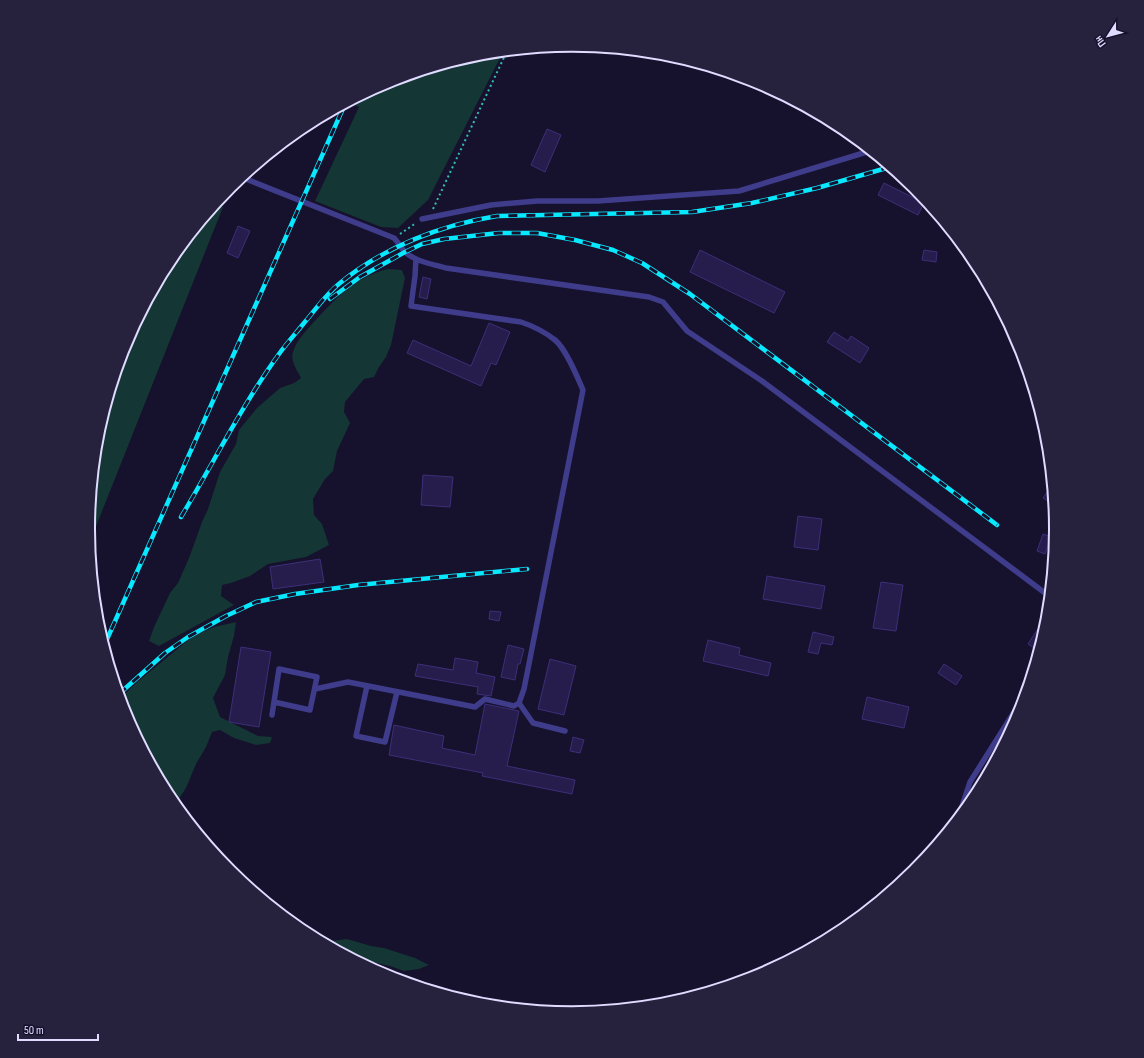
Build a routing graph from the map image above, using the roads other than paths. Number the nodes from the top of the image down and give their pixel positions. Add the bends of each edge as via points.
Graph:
1 (864, 153) edge
2 (247, 180) edge
3 (422, 219) road end
4 (416, 260) junction
5 (1045, 593) edge
6 (367, 686) junction
7 (315, 689) junction
8 (397, 692) junction
9 (274, 702) junction
10 (519, 703) junction
11 (272, 715) dead end
12 (1010, 718) edge
13 (565, 731) dead end
14 (964, 801) edge

1 - 3 lane via 739,191 498,204
2 - 4 lane via 394,238 405,252
4 - 5 lane via 446,268 649,297 663,302 687,331 762,381
4 - 10 lane via 411,306 521,322 536,328 556,340 572,365 583,390 524,689
6 - 7 lane via 348,682
6 - 8 lane
6 - 8 lane via 356,736 385,742
7 - 9 lane via 310,710
7 - 9 lane via 317,677 279,669
8 - 10 lane via 475,707 485,699 514,706
9 - 11 lane
10 - 13 lane via 534,723
12 - 14 lane via 970,782

